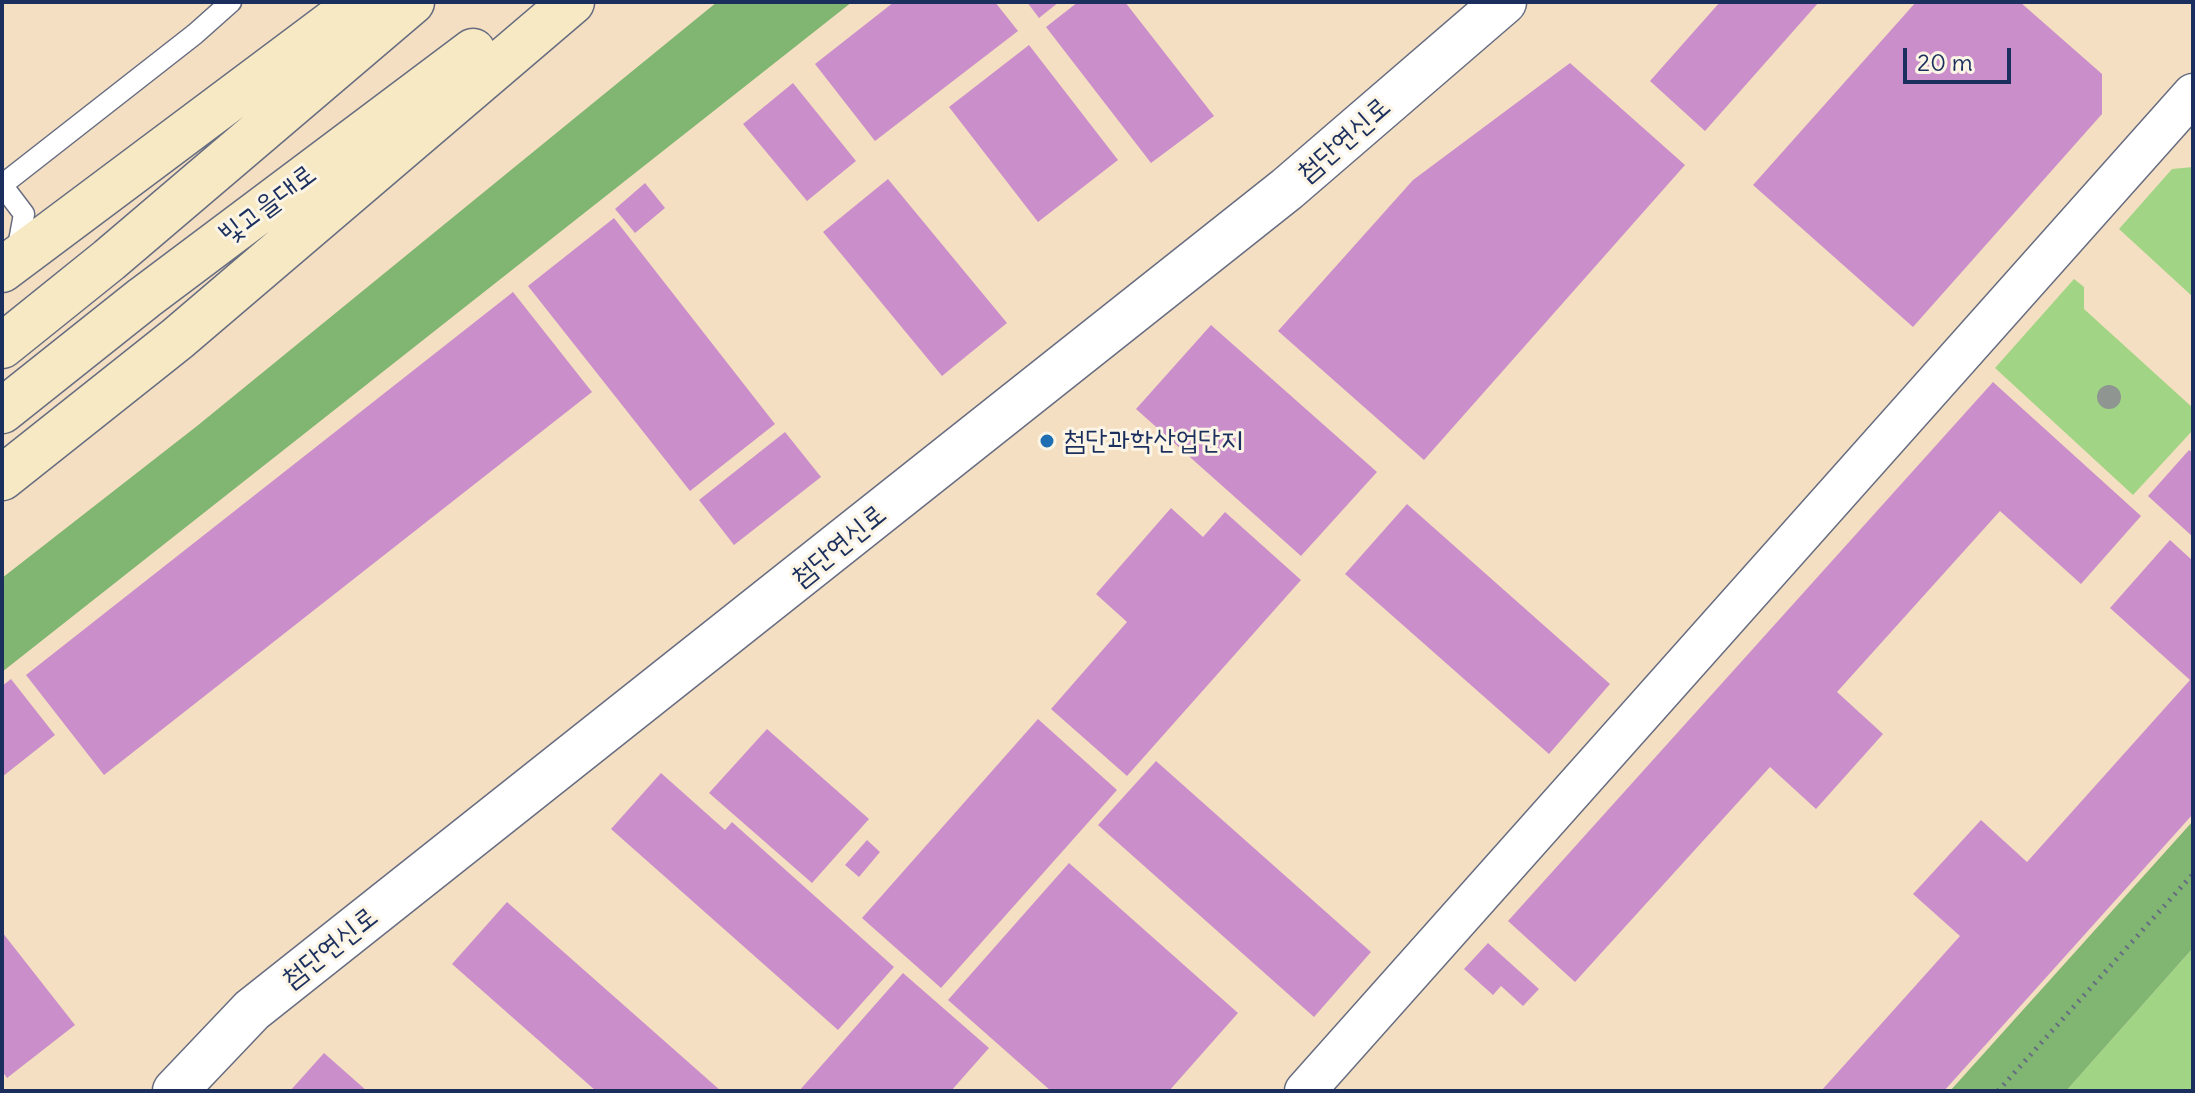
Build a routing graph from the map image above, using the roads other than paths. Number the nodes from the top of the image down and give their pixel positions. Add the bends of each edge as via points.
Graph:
1 (231, 2) edge
2 (360, 2) edge
3 (412, 2) edge
4 (538, 2) edge
5 (572, 2) edge
6 (1504, 2) edge
7 (2193, 94) edge
8 (2, 185) edge
9 (9, 265) edge
10 (2, 346) edge
11 (2, 411) edge
12 (2, 478) edge
13 (175, 1091) edge
14 (1305, 1091) edge

1 - 8 lane
2 - 9 main road
3 - 10 main road, 빛고을대로
4 - 11 main road, 빛고을대로
5 - 12 main road via 177,339
6 - 13 street, 첨단연신로 via 1287,189 252,1010
7 - 14 street
8 - 9 lane via 24,214

